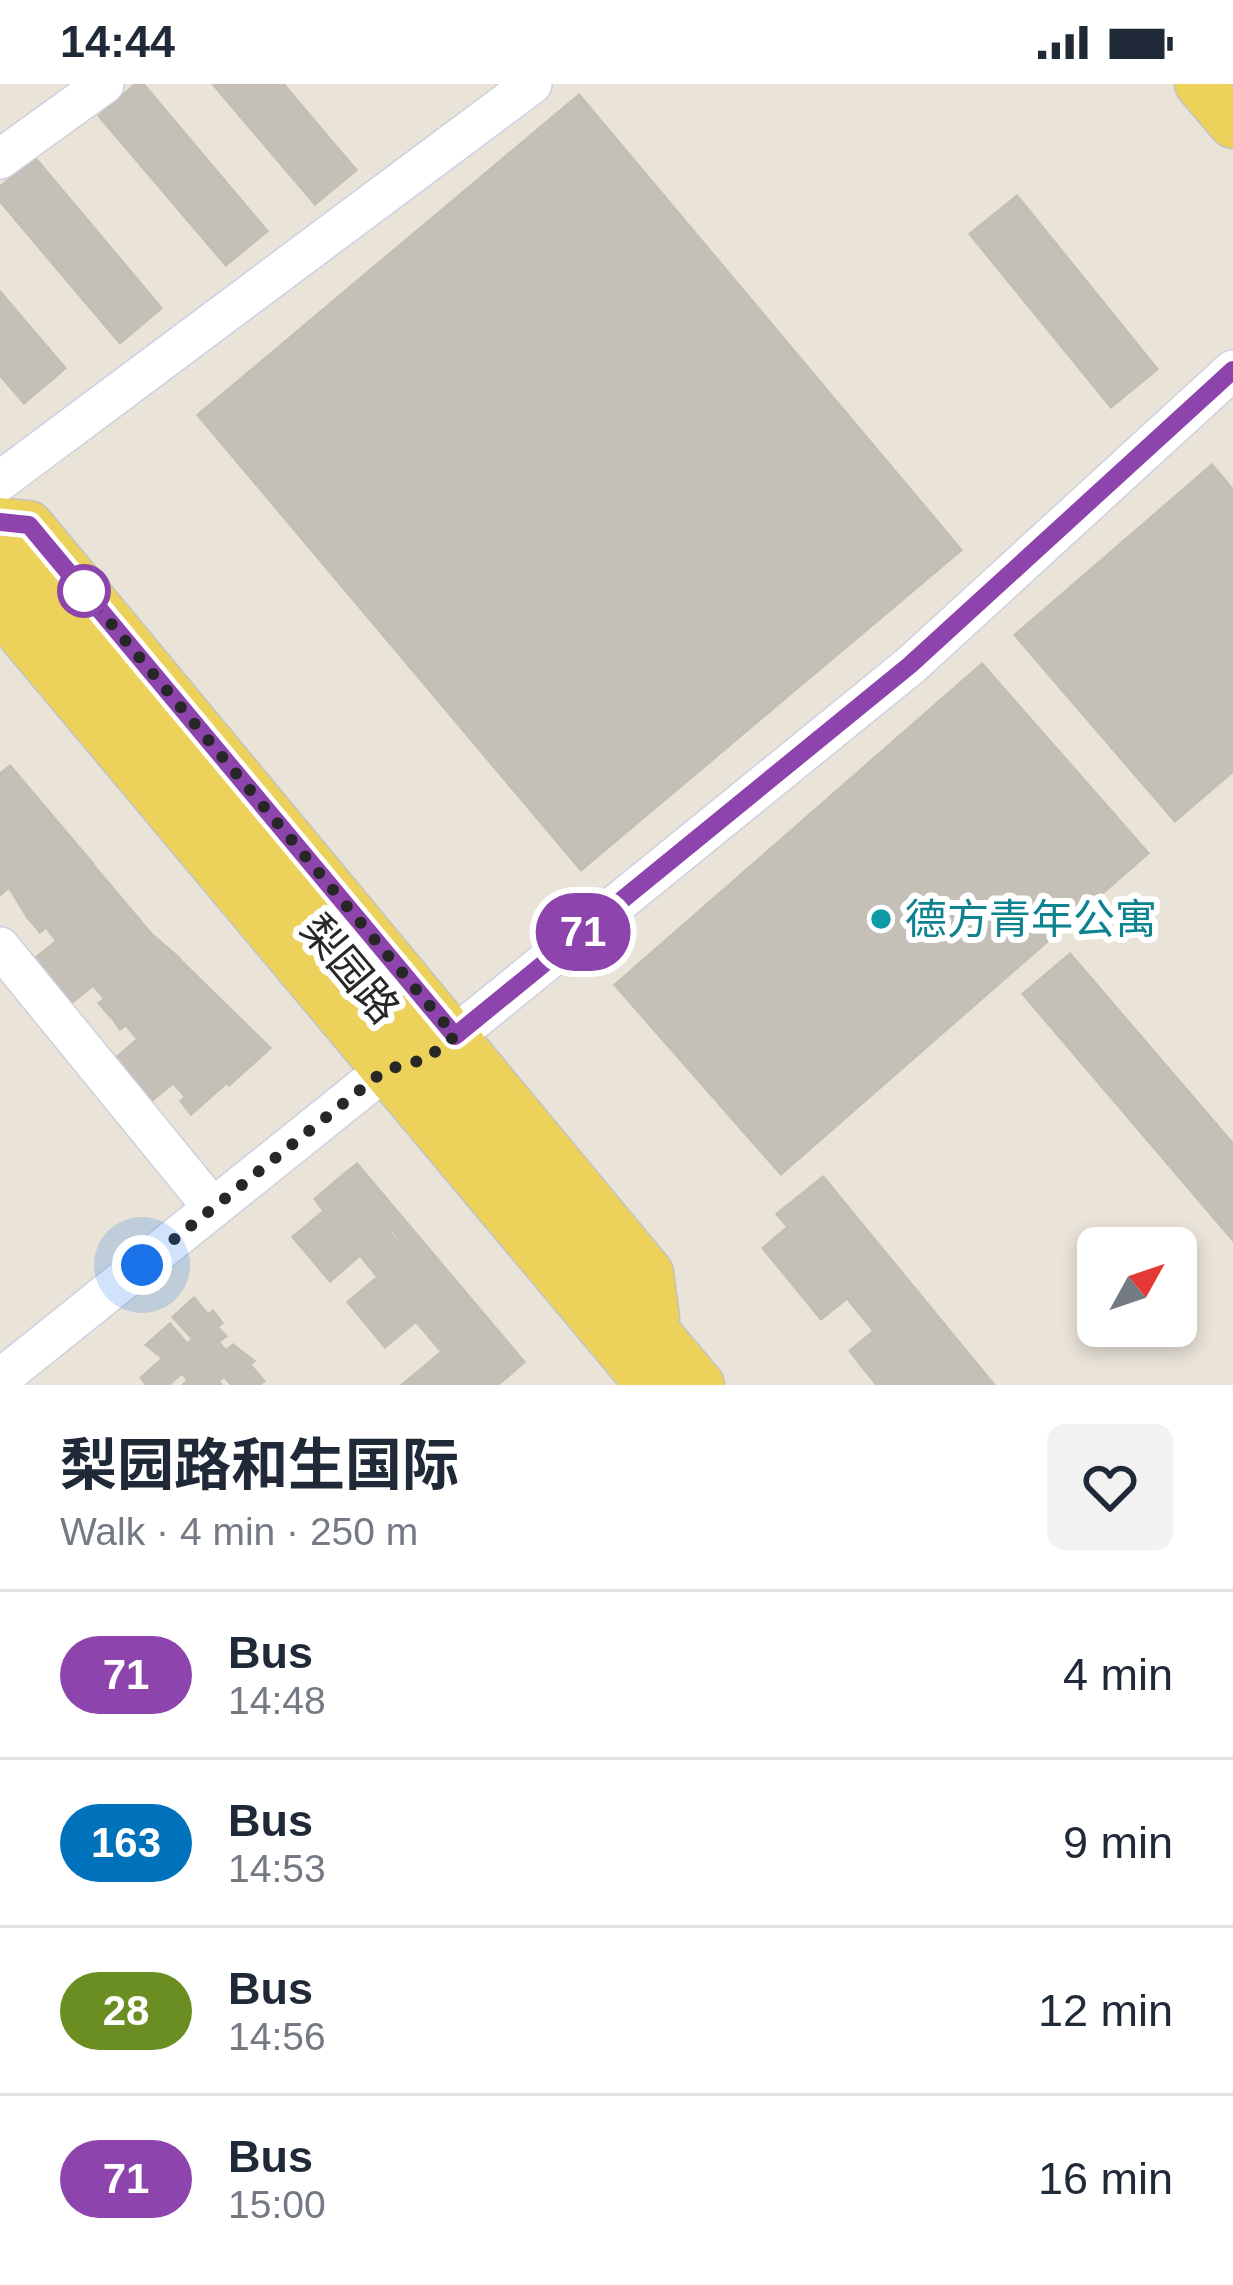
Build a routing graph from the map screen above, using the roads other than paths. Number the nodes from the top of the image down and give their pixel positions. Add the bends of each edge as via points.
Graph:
1 (104, 84) edge
2 (532, 84) edge
3 (1199, 84) edge
4 (1233, 124) edge
5 (0, 160) edge
6 (1233, 370) edge
7 (0, 481) edge
8 (0, 522) edge
9 (0, 554) edge
10 (0, 608) edge
11 (0, 947) edge
12 (422, 1055) junction
13 (213, 1208) junction
14 (0, 1379) edge
15 (650, 1385) edge
16 (700, 1385) edge

1 - 5 street
2 - 7 street
3 - 4 main road
6 - 12 street via 910,665
8 - 12 main road via 29,525
9 - 12 main road, 梨园路
10 - 12 main road, 梨园路
11 - 13 street
12 - 13 street
12 - 15 main road, 梨园路
12 - 16 main road, 梨园路
13 - 14 street

